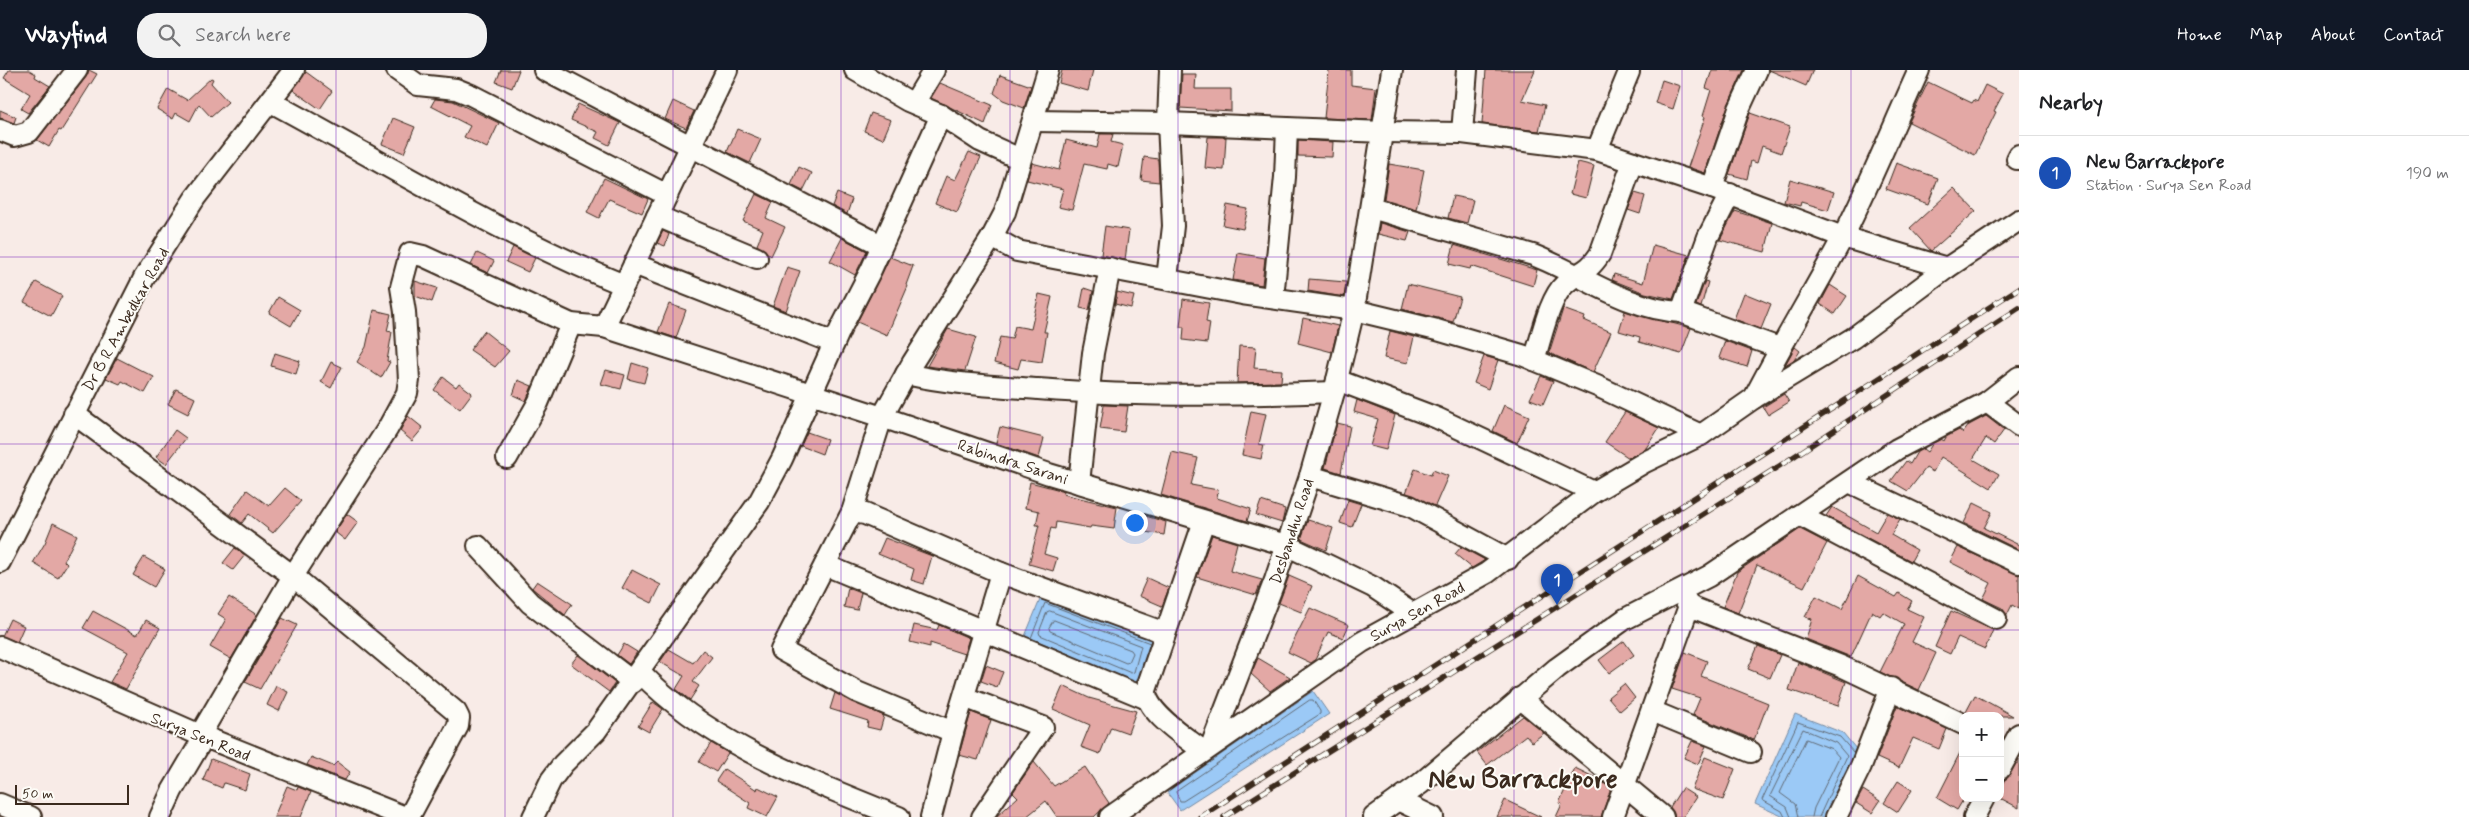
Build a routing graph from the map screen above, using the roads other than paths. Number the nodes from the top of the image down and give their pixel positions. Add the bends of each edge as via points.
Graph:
1 (77, 70) edge
2 (294, 70) edge
3 (397, 70) edge
4 (544, 70) edge
5 (727, 70) edge
6 (855, 70) edge
7 (934, 70) edge
8 (1048, 70) edge
9 (1170, 70) edge
10 (1392, 70) edge
11 (1467, 70) edge
12 (1757, 70) edge
13 (1919, 70) edge
14 (1624, 71) edge
15 (271, 102) junction
16 (914, 103) junction
17 (941, 115) junction
18 (1034, 121) junction
19 (1168, 123) junction
20 (1287, 128) junction
21 (0, 130) edge
22 (1383, 132) junction
23 (1462, 133) junction
24 (690, 147) junction
25 (1597, 150) junction
26 (1020, 159) junction
27 (1633, 162) junction
28 (1721, 191) junction
29 (667, 195) junction
30 (1371, 208) junction
31 (658, 216) junction
32 (2019, 220) edge
33 (992, 237) junction
34 (1843, 237) junction
35 (881, 245) junction
36 (757, 258) dead end
37 (634, 264) junction
38 (1110, 268) junction
39 (1947, 268) junction
40 (1578, 276) junction
41 (1167, 279) junction
42 (624, 285) junction
43 (1273, 298) junction
44 (1354, 310) junction
45 (1680, 312) junction
46 (571, 324) junction
47 (604, 327) junction
48 (834, 343) junction
49 (1779, 348) junction
50 (1534, 360) junction
51 (906, 374) junction
52 (2019, 377) edge
53 (1336, 386) junction
54 (1088, 393) junction
55 (811, 395) junction
56 (1754, 398) junction
57 (1987, 402) junction
58 (74, 414) junction
59 (882, 417) junction
60 (2019, 426) edge
61 (1701, 435) junction
62 (507, 458) dead end
63 (1310, 476) junction
64 (1849, 482) junction
65 (1079, 483) junction
66 (1594, 492) junction
67 (852, 512) junction
68 (1799, 515) junction
69 (1204, 520) junction
70 (5, 540) edge
71 (1286, 545) junction
72 (478, 546) dead end
73 (1508, 559) junction
74 (0, 562) edge
75 (2019, 563) edge
76 (825, 565) junction
77 (1001, 573) junction
78 (293, 576) junction
79 (1685, 599) junction
80 (1413, 614) junction
81 (1996, 619) dead end
82 (984, 632) junction
83 (1166, 633) junction
84 (0, 648) edge
85 (636, 677) junction
86 (1891, 688) junction
87 (964, 697) junction
88 (1146, 698) junction
89 (1520, 698) junction
90 (1652, 711) junction
91 (1959, 722) edge
92 (953, 732) junction
93 (202, 736) junction
94 (2012, 745) edge
95 (1207, 748) junction
96 (1751, 752) dead end
97 (2004, 761) edge
98 (1625, 784) junction
99 (1398, 800) junction
100 (1982, 802) edge
101 (0, 804) edge
102 (31, 817) edge
103 (160, 817) edge
104 (407, 817) edge
105 (533, 817) edge
106 (899, 817) edge
107 (931, 817) edge
108 (982, 817) edge
109 (1110, 817) edge
110 (1374, 817) edge
111 (1433, 817) edge
112 (1613, 817) edge
113 (1663, 817) edge
114 (1836, 817) edge
115 (1974, 817) edge

1 - 21 street via 29,132 15,136
2 - 15 street, Dr B R Ambedkar Road
3 - 29 street via 418,86 456,89 471,95
4 - 24 street
5 - 24 street
6 - 16 street
7 - 16 street
8 - 18 street
9 - 19 street
10 - 22 street, Desbandhu Road
11 - 23 street
12 - 28 street via 1739,110
13 - 34 street
14 - 25 street
15 - 42 street via 516,238
15 - 58 street, Dr B R Ambedkar Road via 195,198 144,278
16 - 17 street
17 - 26 street via 980,141
17 - 35 street
18 - 19 street
18 - 26 street
19 - 20 street
19 - 41 street via 1174,226
20 - 22 street
20 - 43 street
22 - 23 street
22 - 30 street, Desbandhu Road
23 - 25 street
24 - 29 street
24 - 35 street
25 - 27 street
26 - 33 street via 1005,212
27 - 28 street
27 - 40 street via 1600,254 1591,268
28 - 34 street
28 - 45 street
29 - 31 street
30 - 40 street via 1533,254
30 - 44 street, Desbandhu Road
31 - 36 street
31 - 37 street
32 - 39 street, Surya Sen Road
33 - 38 street via 1017,251
33 - 51 street
34 - 39 street
34 - 49 street
35 - 48 street
37 - 42 street
37 - 48 street
38 - 41 street
38 - 54 street
39 - 56 street, Surya Sen Road via 1853,338
40 - 45 street via 1621,297
40 - 50 street via 1556,295
41 - 43 street
42 - 47 street
43 - 44 street
44 - 50 street via 1436,330
44 - 53 street, Desbandhu Road
45 - 49 street
46 - 47 street, Rabindra Sarani
46 - 62 street via 538,403
46 - 78 street, Rabindra Sarani via 423,256 410,253 401,287 409,380 407,393
47 - 55 street, Rabindra Sarani
48 - 55 street
49 - 56 street
50 - 61 street
51 - 54 street via 945,382
51 - 59 street
52 - 57 street
53 - 54 street via 1222,397
53 - 63 street, Desbandhu Road
53 - 66 street via 1437,418
54 - 65 street
55 - 59 street, Rabindra Sarani
55 - 85 street via 759,502
56 - 61 street, Surya Sen Road
57 - 60 street
57 - 64 street via 1897,449
58 - 70 street, Dr B R Ambedkar Road
58 - 78 street
59 - 65 street, Rabindra Sarani
59 - 67 street
61 - 66 street, Surya Sen Road
63 - 71 street, Desbandhu Road
63 - 73 street via 1410,506
64 - 68 street
64 - 75 street
65 - 69 street, Rabindra Sarani
66 - 73 street, Surya Sen Road
67 - 76 street
67 - 77 street via 865,514
68 - 79 street
68 - 81 street
69 - 71 street, Rabindra Sarani
69 - 83 street
70 - 74 street, Dr B R Ambedkar Road
71 - 80 street, Rabindra Sarani via 1373,587
71 - 95 street, Desbandhu Road via 1255,636
72 - 85 street via 530,603
73 - 80 street, Surya Sen Road
76 - 82 street
76 - 92 street via 782,650 857,692
77 - 82 street
77 - 83 street
78 - 93 street
78 - 104 street via 456,712 459,718 454,736
79 - 86 street
79 - 89 street via 1625,620
79 - 90 street
80 - 95 street, Surya Sen Road via 1362,642
82 - 87 street
82 - 88 street
83 - 88 street
84 - 93 street, Surya Sen Road
85 - 105 street via 596,731 551,780
85 - 106 street via 684,712 764,759
86 - 91 street
86 - 114 street via 1861,766
87 - 92 street
87 - 108 street via 1043,728
88 - 95 street via 1162,717
89 - 98 street
89 - 99 street
90 - 96 street
90 - 98 street
92 - 107 street
93 - 103 street
93 - 104 street, Surya Sen Road
94 - 97 street
95 - 109 street, Surya Sen Road
98 - 112 street
98 - 113 street
99 - 110 street
99 - 111 street
100 - 115 street
101 - 102 street

